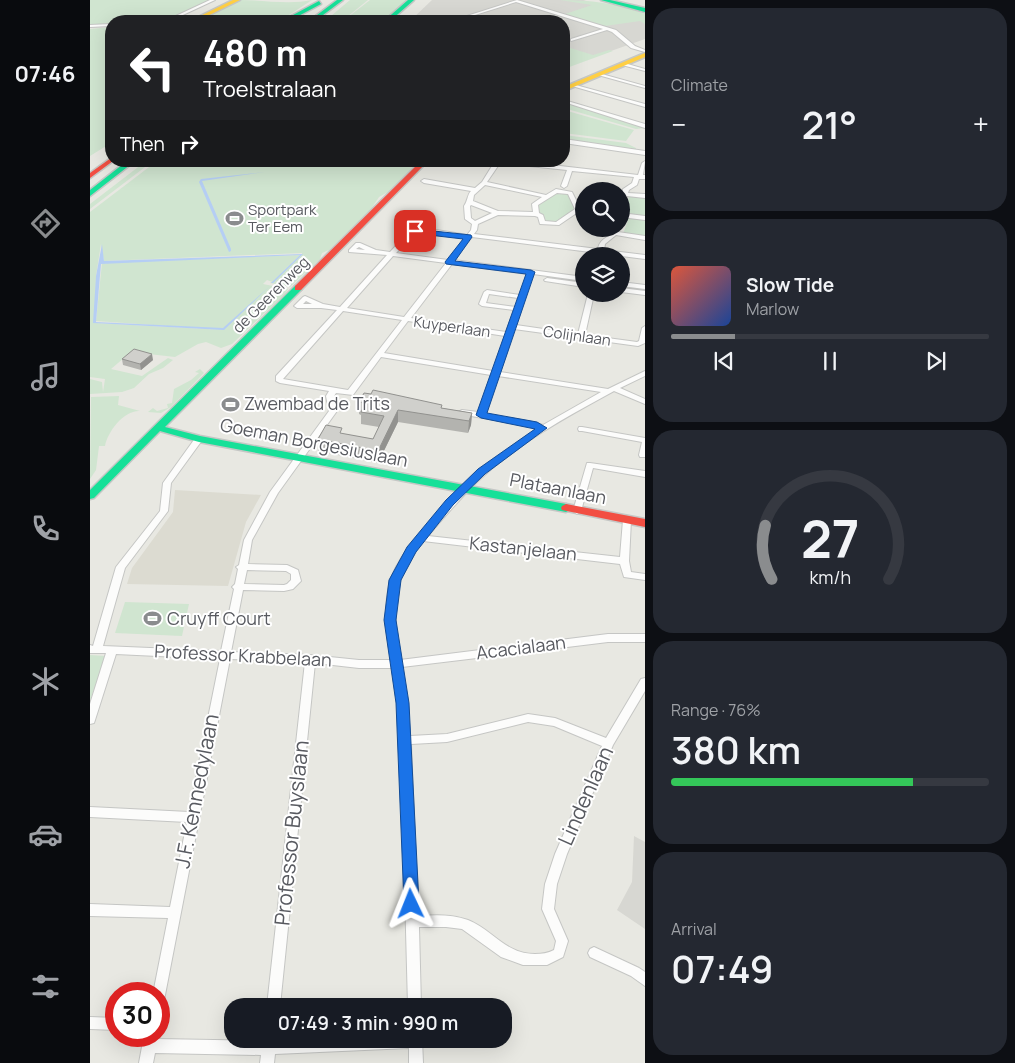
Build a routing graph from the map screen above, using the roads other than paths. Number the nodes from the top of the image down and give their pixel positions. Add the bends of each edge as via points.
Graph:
1 (213, 0) edge
2 (227, 0) edge
3 (237, 0) edge
4 (410, 0) edge
5 (415, 0) edge
6 (604, 0) edge
7 (641, 0) edge
8 (516, 1) edge
9 (321, 2) edge
10 (338, 2) edge
11 (627, 5) junction
12 (645, 10) edge
13 (182, 15) edge
14 (197, 15) edge
15 (203, 15) edge
16 (296, 15) edge
17 (303, 15) edge
18 (320, 15) edge
19 (326, 15) edge
20 (394, 15) edge
21 (399, 15) edge
22 (472, 15) edge
23 (562, 15) edge
24 (570, 17) edge
25 (105, 25) edge
26 (90, 26) edge
27 (608, 29) junction
28 (573, 40) dead end
29 (645, 53) edge
30 (624, 64) junction
31 (645, 70) edge
32 (600, 74) junction
33 (570, 87) edge
34 (570, 87) edge
35 (645, 87) edge
36 (570, 103) edge
37 (645, 106) edge
38 (645, 126) edge
39 (570, 142) edge
40 (645, 153) edge
41 (645, 163) edge
42 (105, 165) edge
43 (124, 167) edge
44 (419, 167) edge
45 (494, 167) edge
46 (552, 167) edge
47 (570, 169) junction
48 (90, 176) edge
49 (641, 177) edge
50 (424, 181) dead end
51 (477, 185) junction
52 (630, 187) edge
53 (563, 188) junction
54 (90, 194) edge
55 (630, 194) edge
56 (544, 196) junction
57 (645, 196) edge
58 (575, 201) edge
59 (470, 202) junction
60 (497, 213) junction
61 (536, 214) junction
62 (575, 214) edge
63 (630, 216) edge
64 (645, 218) edge
65 (475, 223) junction
66 (412, 232) joint
67 (630, 234) edge
68 (469, 236) junction
69 (609, 237) edge
70 (645, 238) edge
71 (602, 247) edge
72 (575, 248) edge
73 (375, 252) dead end
74 (392, 255) junction
75 (630, 255) edge
76 (645, 257) edge
77 (449, 262) junction
78 (530, 275) junction
79 (575, 278) edge
80 (575, 283) edge
81 (630, 285) edge
82 (645, 287) edge
83 (630, 291) edge
84 (645, 293) edge
85 (523, 297) junction
86 (590, 302) edge
87 (321, 306) dead end
88 (518, 309) junction
89 (340, 312) junction
90 (404, 322) junction
91 (512, 327) junction
92 (645, 328) edge
93 (581, 336) junction
94 (508, 337) junction
95 (380, 355) junction
96 (496, 372) junction
97 (645, 373) edge
98 (334, 390) junction
99 (611, 390) junction
100 (350, 394) junction
101 (359, 395) dead end
102 (645, 402) edge
103 (456, 411) edge
104 (481, 415) junction
105 (159, 428) junction
106 (542, 428) junction
107 (582, 429) dead end
108 (199, 439) junction
109 (645, 441) edge
110 (645, 455) edge
111 (300, 458) junction
112 (645, 474) edge
113 (464, 488) junction
114 (90, 496) edge
115 (577, 511) junction
116 (627, 520) junction
117 (645, 523) edge
118 (421, 538) junction
119 (624, 561) junction
120 (241, 567) junction
121 (645, 577) edge
122 (237, 587) junction
123 (645, 638) edge
124 (94, 649) edge
125 (112, 650) junction
126 (224, 654) junction
127 (310, 659) junction
128 (396, 664) junction
129 (645, 682) edge
130 (90, 720) edge
131 (405, 740) junction
132 (608, 744) junction
133 (90, 812) edge
134 (192, 817) junction
135 (90, 910) edge
136 (174, 913) junction
137 (412, 922) junction
138 (594, 953) dead end
139 (645, 980) edge
140 (161, 982) edge
141 (274, 998) edge
142 (414, 998) edge
143 (90, 1023) edge
144 (105, 1024) edge
145 (170, 1041) edge
146 (224, 1042) edge
147 (149, 1047) edge
148 (268, 1048) edge
149 (415, 1048) edge
150 (146, 1063) edge
151 (267, 1063) edge
152 (416, 1063) edge

1 - 13 street
2 - 14 main road
3 - 15 main road
4 - 20 main road
5 - 21 main road
6 - 11 main road
7 - 11 main road
8 - 22 street
8 - 23 street
9 - 16 main road
9 - 17 main road
10 - 18 main road
10 - 19 main road
11 - 12 main road
24 - 27 street
25 - 26 street
27 - 28 street
27 - 29 street
29 - 30 main road
30 - 31 street
30 - 32 main road
32 - 33 main road
32 - 35 street
34 - 37 street
36 - 38 street
39 - 40 street
41 - 49 street
42 - 48 main road
43 - 54 main road
44 - 105 main road, de Geerenweg
45 - 51 street
46 - 47 street
47 - 49 street
47 - 53 street
49 - 52 street
50 - 51 street
51 - 56 street
51 - 59 street
53 - 56 street
53 - 58 street
55 - 57 street
56 - 61 street via 535,204
59 - 60 street
59 - 65 street via 467,206 468,219
60 - 61 street
60 - 65 street
61 - 62 street via 541,216 542,223 557,224
63 - 64 street
65 - 68 street
66 - 68 street
66 - 74 street
67 - 70 street
68 - 72 street
68 - 77 street
69 - 71 street
73 - 74 street
74 - 77 street
74 - 89 street
75 - 76 street
77 - 78 street
77 - 90 street
78 - 79 street
78 - 80 street
78 - 85 street
81 - 82 street
83 - 84 street
85 - 88 street
85 - 88 street via 487,292 482,304
86 - 93 street
87 - 89 street, Kuyperlaan
88 - 91 street
89 - 90 street, Kuyperlaan
89 - 98 street via 279,378 280,382
90 - 94 street, Kuyperlaan
90 - 95 street
91 - 93 street, Colijnlaan
91 - 94 street
92 - 93 street, Colijnlaan via 642,342 638,344
94 - 96 street
95 - 96 street
95 - 100 street
96 - 99 street
96 - 104 street
97 - 99 street
98 - 100 street
98 - 111 street, J.F. Kennedylaan via 330,396 333,411
99 - 102 street
99 - 106 street
100 - 101 street
103 - 104 street
104 - 106 street
105 - 108 main road, Goeman Borgesiuslaan
105 - 114 main road, de Geerenweg
106 - 113 street via 481,471
107 - 109 street
108 - 111 main road, Goeman Borgesiuslaan
108 - 124 street via 167,483 164,511 121,567
109 - 110 street
111 - 113 main road, Goeman Borgesiuslaan
111 - 120 street, J.F. Kennedylaan via 259,516
112 - 115 street via 590,465
113 - 115 main road, Plataanlaan
113 - 118 street
115 - 116 main road, Plataanlaan
116 - 117 main road, Plataanlaan
116 - 119 street
118 - 119 street, Kastanjelaan
118 - 128 street via 395,580 390,603 391,639
119 - 121 street via 627,575
120 - 122 street, J.F. Kennedylaan
120 - 122 street via 287,568 295,572 296,581 284,588
122 - 126 street, J.F. Kennedylaan
123 - 128 street, Acacialaan via 599,639
124 - 125 street, Professor Krabbelaan
125 - 126 street, Professor Krabbelaan
125 - 130 street
126 - 127 street, Professor Krabbelaan
126 - 134 street, J.F. Kennedylaan
127 - 128 street, Professor Krabbelaan
127 - 141 street, Professor Buyslaan
128 - 131 street
129 - 132 street, Lindenlaan
131 - 132 street via 447,738 528,718 554,722
131 - 137 street
132 - 137 street, Lindenlaan via 551,884 548,900 562,948 554,957 518,960 466,925 448,921
133 - 134 street
134 - 136 street, J.F. Kennedylaan
135 - 136 street
136 - 140 street, J.F. Kennedylaan
137 - 142 street
138 - 139 street
143 - 144 street
145 - 146 street
147 - 150 street
148 - 151 street
149 - 152 street

